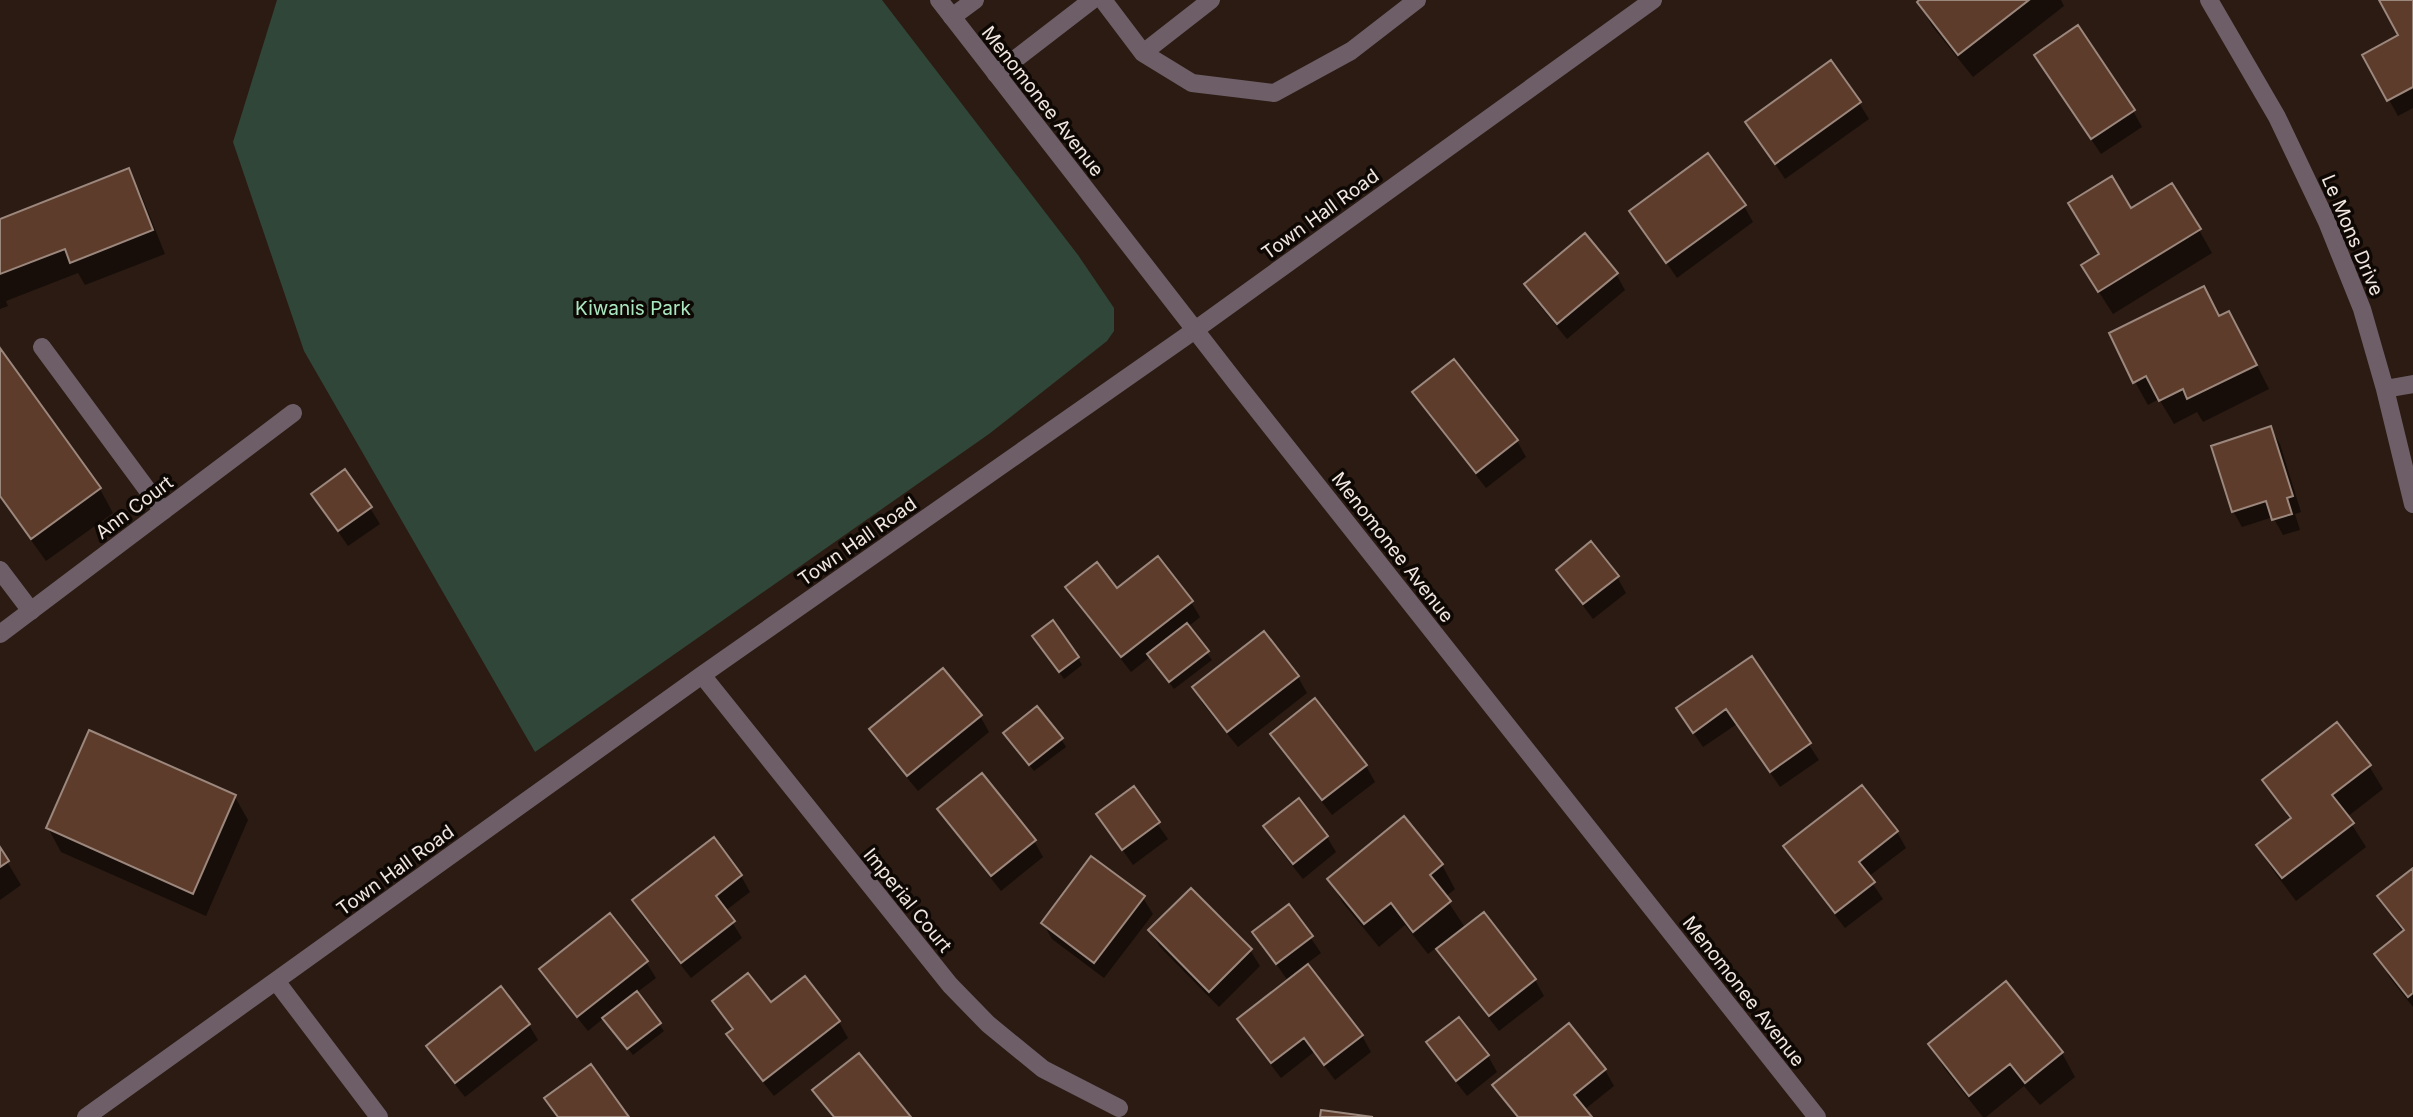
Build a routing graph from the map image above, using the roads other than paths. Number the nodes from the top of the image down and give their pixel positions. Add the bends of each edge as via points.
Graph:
1 (939, 0) edge
2 (975, 0) edge
3 (1092, 0) edge
4 (1103, 0) edge
5 (1211, 0) edge
6 (1417, 0) edge
7 (1653, 0) edge
8 (2209, 0) edge
9 (952, 17) junction
10 (1143, 53) junction
11 (996, 74) junction
12 (1195, 330) junction
13 (42, 347) dead end
14 (2413, 384) edge
15 (2385, 389) junction
16 (293, 413) dead end
17 (2413, 504) edge
18 (163, 512) junction
19 (0, 570) edge
20 (30, 611) junction
21 (0, 634) edge
22 (702, 675) junction
23 (276, 981) junction
24 (1119, 1108) dead end
25 (86, 1117) edge
26 (379, 1117) edge
27 (1817, 1117) edge

1 - 9 street, Menomonee Avenue
2 - 9 street
3 - 11 street
4 - 10 street
5 - 10 street
6 - 10 street via 1351,51 1274,93 1192,83
7 - 12 street, Town Hall Road
8 - 15 street, Le Mons Drive via 2277,117 2326,222 2362,309
9 - 11 street, Menomonee Avenue
11 - 12 street, Menomonee Avenue
12 - 22 street, Town Hall Road
12 - 27 street, Menomonee Avenue
13 - 18 street
14 - 15 street
15 - 17 street, Le Mons Drive
16 - 18 street, Ann Court
18 - 20 street, Ann Court
19 - 20 street
20 - 21 street, Ann Court
22 - 23 street, Town Hall Road
22 - 24 street, Imperial Court via 950,985 1042,1069
23 - 25 street, Town Hall Road
23 - 26 street

